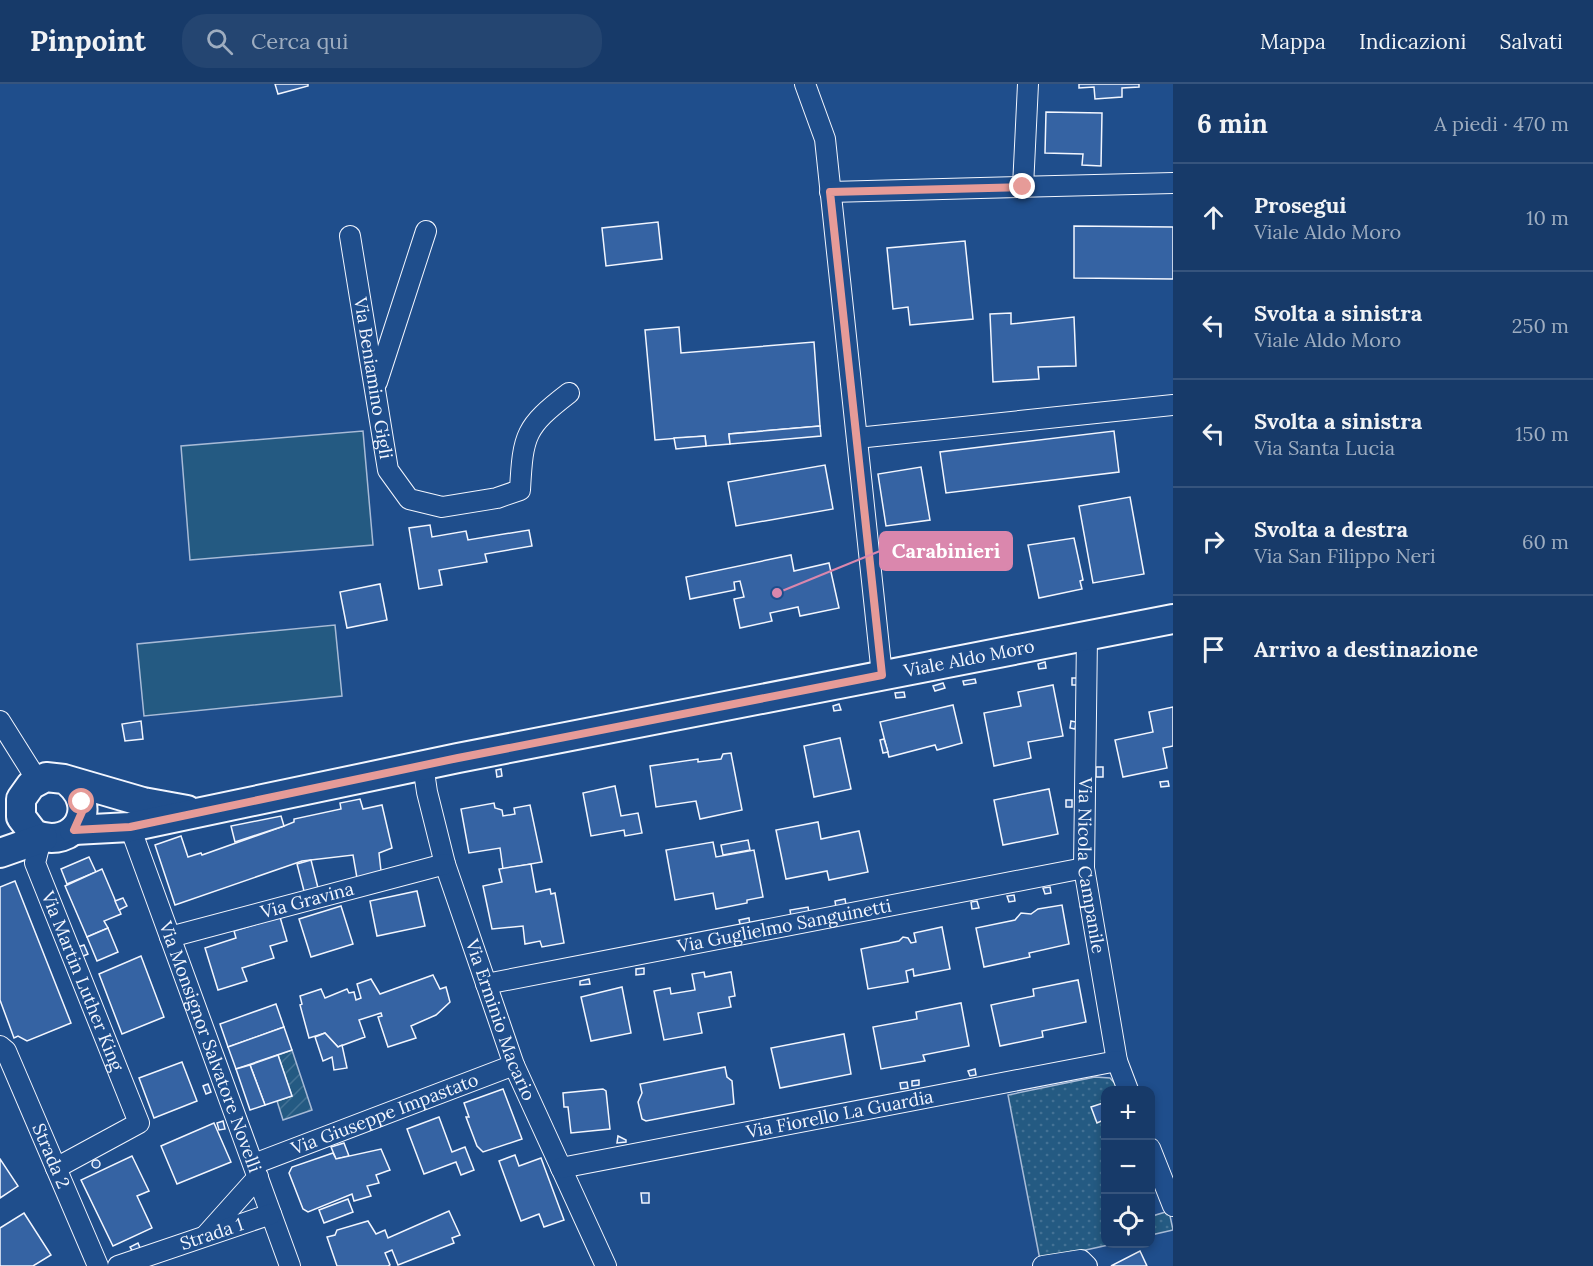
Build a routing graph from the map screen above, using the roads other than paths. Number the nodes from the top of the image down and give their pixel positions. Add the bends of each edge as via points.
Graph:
1 (805, 84) edge
2 (1028, 84) edge
3 (1173, 183) edge
4 (1023, 187) junction
5 (830, 192) junction
6 (426, 231) dead end
7 (350, 236) dead end
8 (375, 388) junction
9 (569, 393) dead end
10 (1173, 405) edge
11 (857, 438) junction
12 (1173, 619) edge
13 (1087, 636) junction
14 (882, 675) junction
15 (0, 721) edge
16 (423, 765) junction
17 (51, 780) junction
18 (20, 807) junction
19 (201, 813) junction
20 (130, 827) junction
21 (0, 829) edge
22 (74, 830) junction
23 (42, 838) junction
24 (0, 853) edge
25 (445, 864) junction
26 (1084, 868) junction
27 (170, 937) junction
28 (486, 984) junction
29 (0, 1046) edge
30 (1117, 1061) junction
31 (514, 1065) junction
32 (1126, 1086) edge
33 (1155, 1161) edge
34 (56, 1168) junction
35 (561, 1168) junction
36 (256, 1170) junction
37 (1173, 1206) edge
38 (271, 1214) junction
39 (204, 1237) junction
40 (98, 1266) edge
41 (118, 1266) edge
42 (290, 1266) edge
43 (606, 1266) edge
44 (1043, 1266) edge
45 (1087, 1266) edge

1 - 5 street via 825,139
2 - 4 street
3 - 4 street
4 - 5 street
5 - 11 street
6 - 8 street
7 - 8 street, Via Beniamino Gigli
8 - 9 street, Via Beniamino Gigli via 388,470 409,499 442,507 520,490 526,436 538,417
10 - 11 street
11 - 14 street
12 - 13 main road, Viale Aldo Moro
13 - 14 main road, Viale Aldo Moro
13 - 26 street, Via Nicola Campanile
14 - 16 main road, Viale Aldo Moro
15 - 17 street
16 - 19 main road, Viale Aldo Moro
16 - 25 street, Via Erminio Macario
17 - 18 main road via 25,791
17 - 19 main road, Viale Aldo Moro
17 - 22 main road via 73,785 82,802
18 - 21 main road
18 - 23 main road via 26,827
19 - 20 main road, Viale Aldo Moro
20 - 22 main road, Viale Aldo Moro
20 - 27 street, Via Monsignor Salvatore Novelli
22 - 23 main road, Viale Aldo Moro via 65,837
23 - 24 main road, Viale Aldo Moro
23 - 34 street, Via Martin Luther King via 35,863 139,1123
25 - 27 street, Via Gravina
25 - 28 street, Via Erminio Macario
26 - 28 street, Via Guglielmo Sanguinetti
26 - 30 street, Via Nicola Campanile
27 - 36 street, Via Monsignor Salvatore Novelli
28 - 31 street, Via Erminio Macario
29 - 34 street, Strada 2 via 6,1051
30 - 32 street, Via Nicola Campanile
30 - 35 street, Via Fiorello La Guardia
31 - 35 street, Via Erminio Macario
31 - 36 street, Via Giuseppe Impastato
33 - 37 street
34 - 40 street, Strada 2
35 - 43 street, Via Erminio Macario
36 - 38 street, Via Monsignor Salvatore Novelli
36 - 39 street
38 - 39 street, Strada 1
38 - 42 street, Via Monsignor Salvatore Novelli
39 - 41 street, Strada 1
44 - 45 street via 1081,1260

